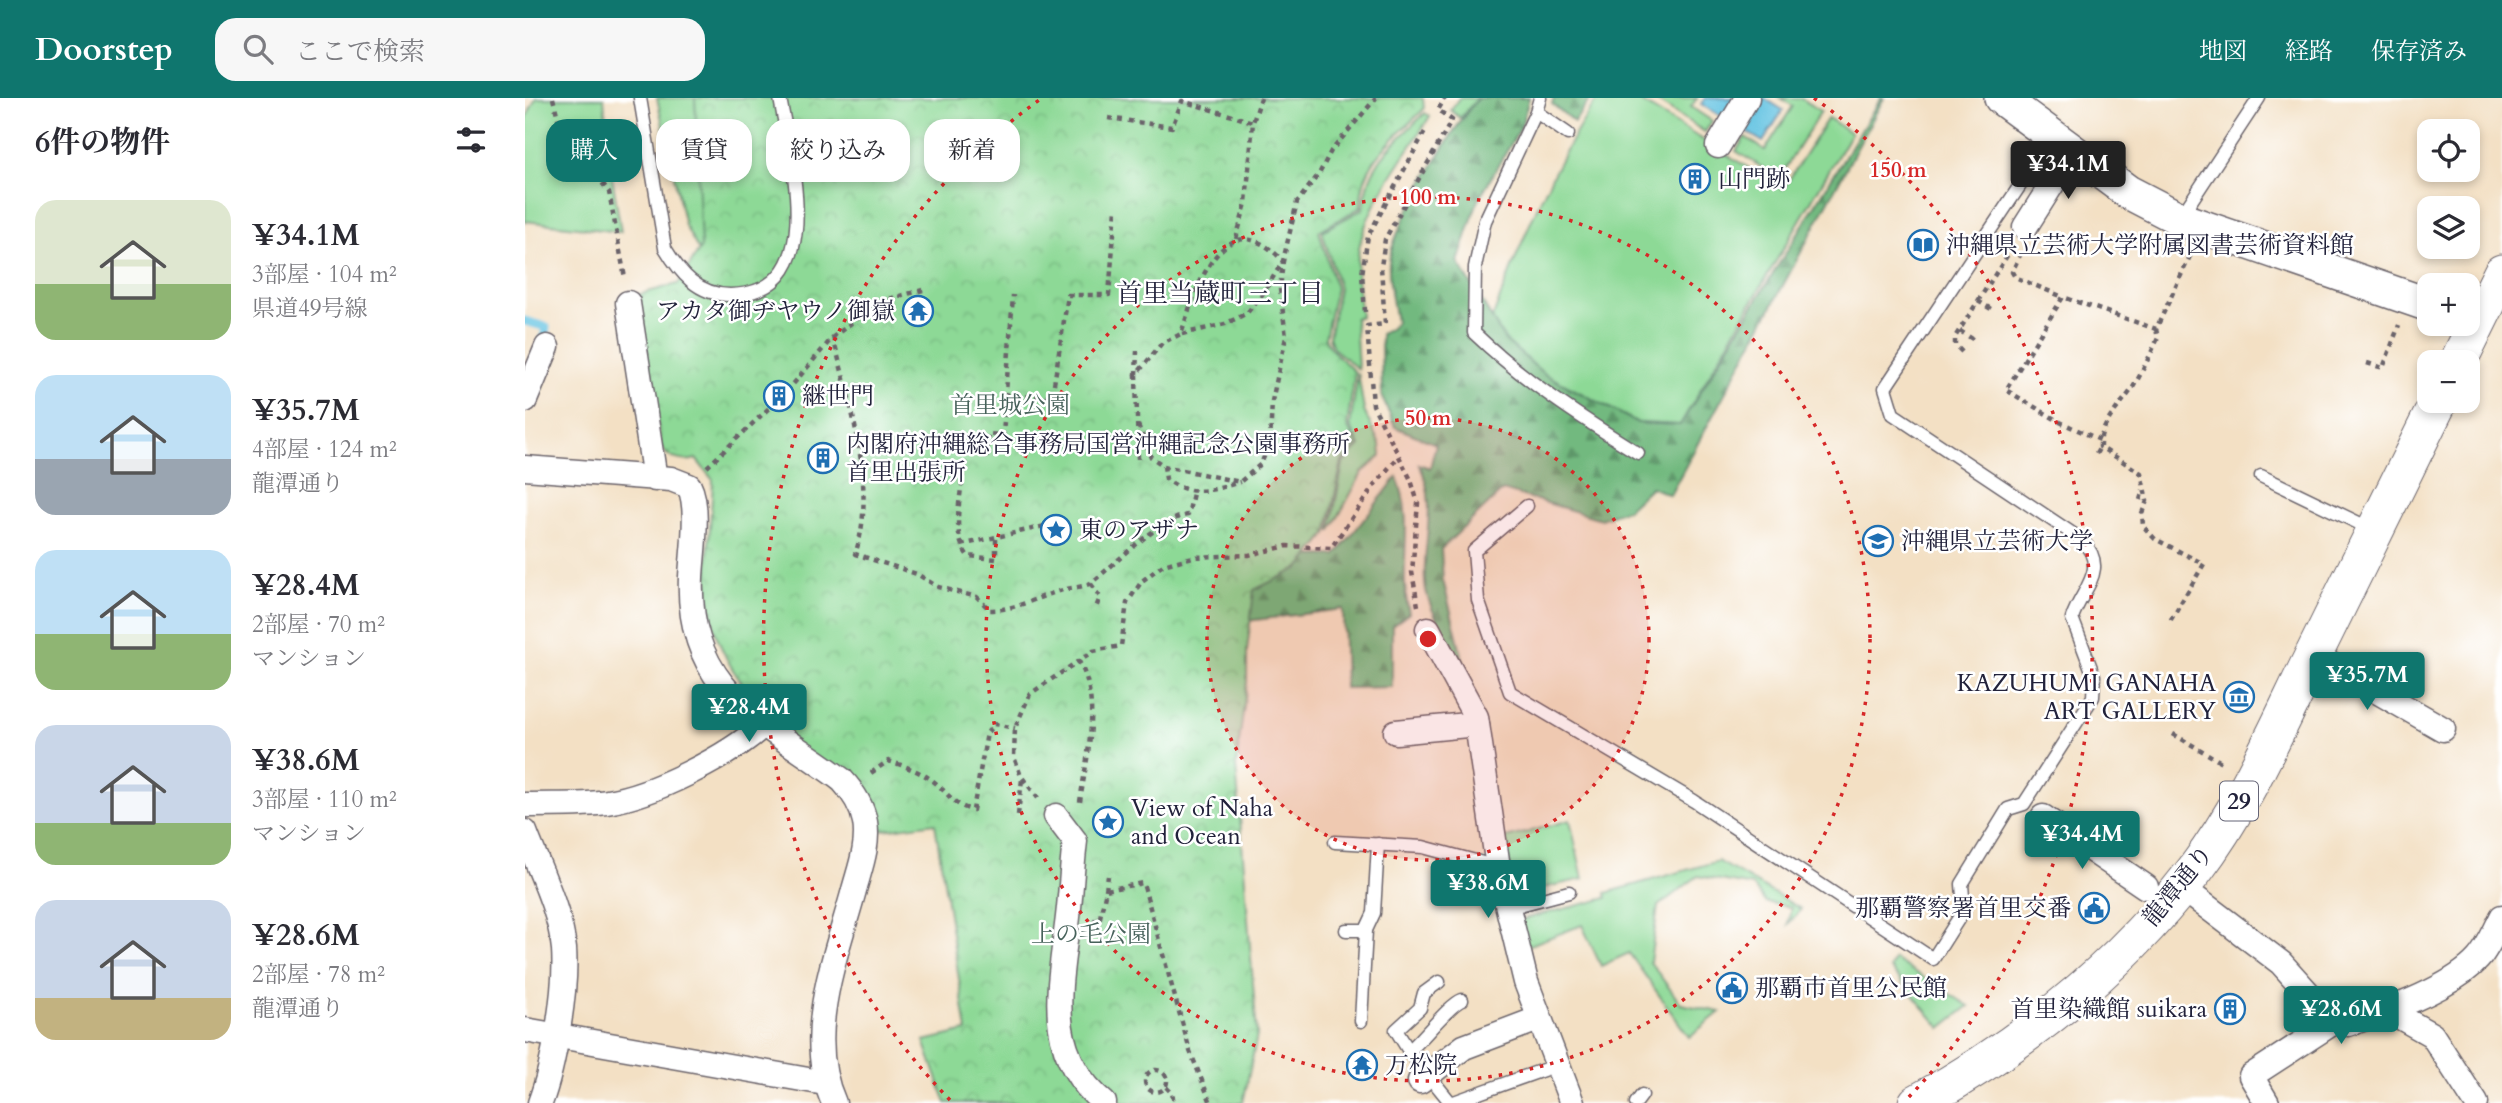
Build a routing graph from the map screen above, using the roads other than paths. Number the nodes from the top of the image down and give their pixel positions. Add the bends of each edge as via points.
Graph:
1 (640, 98) edge
2 (780, 98) edge
3 (1540, 98) edge
4 (1747, 98) edge
5 (2001, 98) edge
6 (2259, 98) edge
7 (1537, 112) junction
8 (1568, 134) dead end
9 (1723, 138) dead end
10 (2063, 143) junction
11 (2191, 223) junction
12 (2025, 227) road end
13 (2502, 273) edge
14 (2417, 300) edge
15 (628, 303) road end
16 (2482, 322) edge
17 (547, 347) dead end
18 (2465, 350) edge
19 (525, 400) edge
20 (2433, 413) edge
21 (1638, 453) dead end
22 (527, 471) edge
23 (2262, 476) dead end
24 (655, 479) junction
25 (1527, 506) dead end
26 (2375, 530) junction
27 (1428, 629) road end
28 (2314, 655) junction
29 (1477, 721) junction
30 (762, 726) junction
31 (2443, 729) dead end
32 (1396, 732) dead end
33 (525, 804) edge
34 (2033, 810) junction
35 (1056, 816) dead end
36 (525, 832) edge
37 (1335, 842) dead end
38 (1378, 844) junction
39 (1498, 867) junction
40 (2164, 887) junction
41 (1569, 892) dead end
42 (1508, 908) junction
43 (2502, 917) edge
44 (1346, 930) dead end
45 (1366, 930) junction
46 (1439, 982) dead end
47 (1462, 1000) dead end
48 (2386, 1009) junction
49 (1538, 1019) junction
50 (1361, 1021) dead end
51 (2334, 1022) junction
52 (525, 1030) edge
53 (555, 1037) junction
54 (1409, 1051) junction
55 (1557, 1065) junction
56 (1424, 1078) junction
57 (830, 1093) edge
58 (540, 1103) edge
59 (1104, 1103) edge
60 (1451, 1103) edge
61 (1572, 1103) edge
62 (1917, 1103) edge
63 (2267, 1103) edge
64 (2476, 1103) edge

1 - 2 lane via 665,248 698,288 720,295 742,295 777,278 790,262 798,203
3 - 7 lane
4 - 9 street
5 - 10 main road
6 - 11 lane
7 - 8 lane
7 - 21 lane via 1485,221 1475,267 1474,333 1582,419
10 - 11 main road via 2128,192
10 - 12 street
10 - 34 lane via 1885,388 1893,414 2082,540 2093,552 2091,582 2072,618 2094,676 2093,697
11 - 14 main road
13 - 16 main road
15 - 24 street
16 - 18 main road
17 - 19 street
20 - 26 main road, 龍潭通り / 29
22 - 24 street
23 - 26 lane
24 - 30 street via 681,482 692,493 690,597 697,639 723,689
25 - 34 lane via 1474,551 1478,600 1510,692 1694,801 1933,960 1964,910 1962,884 2008,809
26 - 28 main road, 龍潭通り / 29
27 - 29 street
28 - 31 street
28 - 40 main road, 龍潭通り / 29 via 2254,775 2215,840
29 - 32 street
29 - 39 street
30 - 33 street via 703,766 607,802
30 - 57 street via 842,780 853,792 865,821 865,851 827,990 821,1060
34 - 40 street
35 - 59 street via 1075,841 1058,991 1062,1038 1083,1083
36 - 53 street via 564,949
37 - 38 lane
38 - 39 lane via 1423,846
38 - 45 lane via 1374,913
39 - 42 street
40 - 51 street via 2281,962
40 - 62 main road, 龍潭通り / 29 via 2136,938 2061,1008 1995,1056
41 - 42 lane
42 - 49 street via 1518,984
43 - 48 street via 2469,968
44 - 45 lane
45 - 50 lane
46 - 54 lane via 1424,993 1420,1008 1396,1030
47 - 54 lane via 1453,1003
48 - 51 street via 2348,1024
48 - 64 street via 2432,1035
49 - 55 street
49 - 56 street via 1464,1047
51 - 63 street via 2251,1076
52 - 53 street
53 - 57 street
53 - 58 street
54 - 56 lane
55 - 60 lane
55 - 61 street
56 - 60 lane

